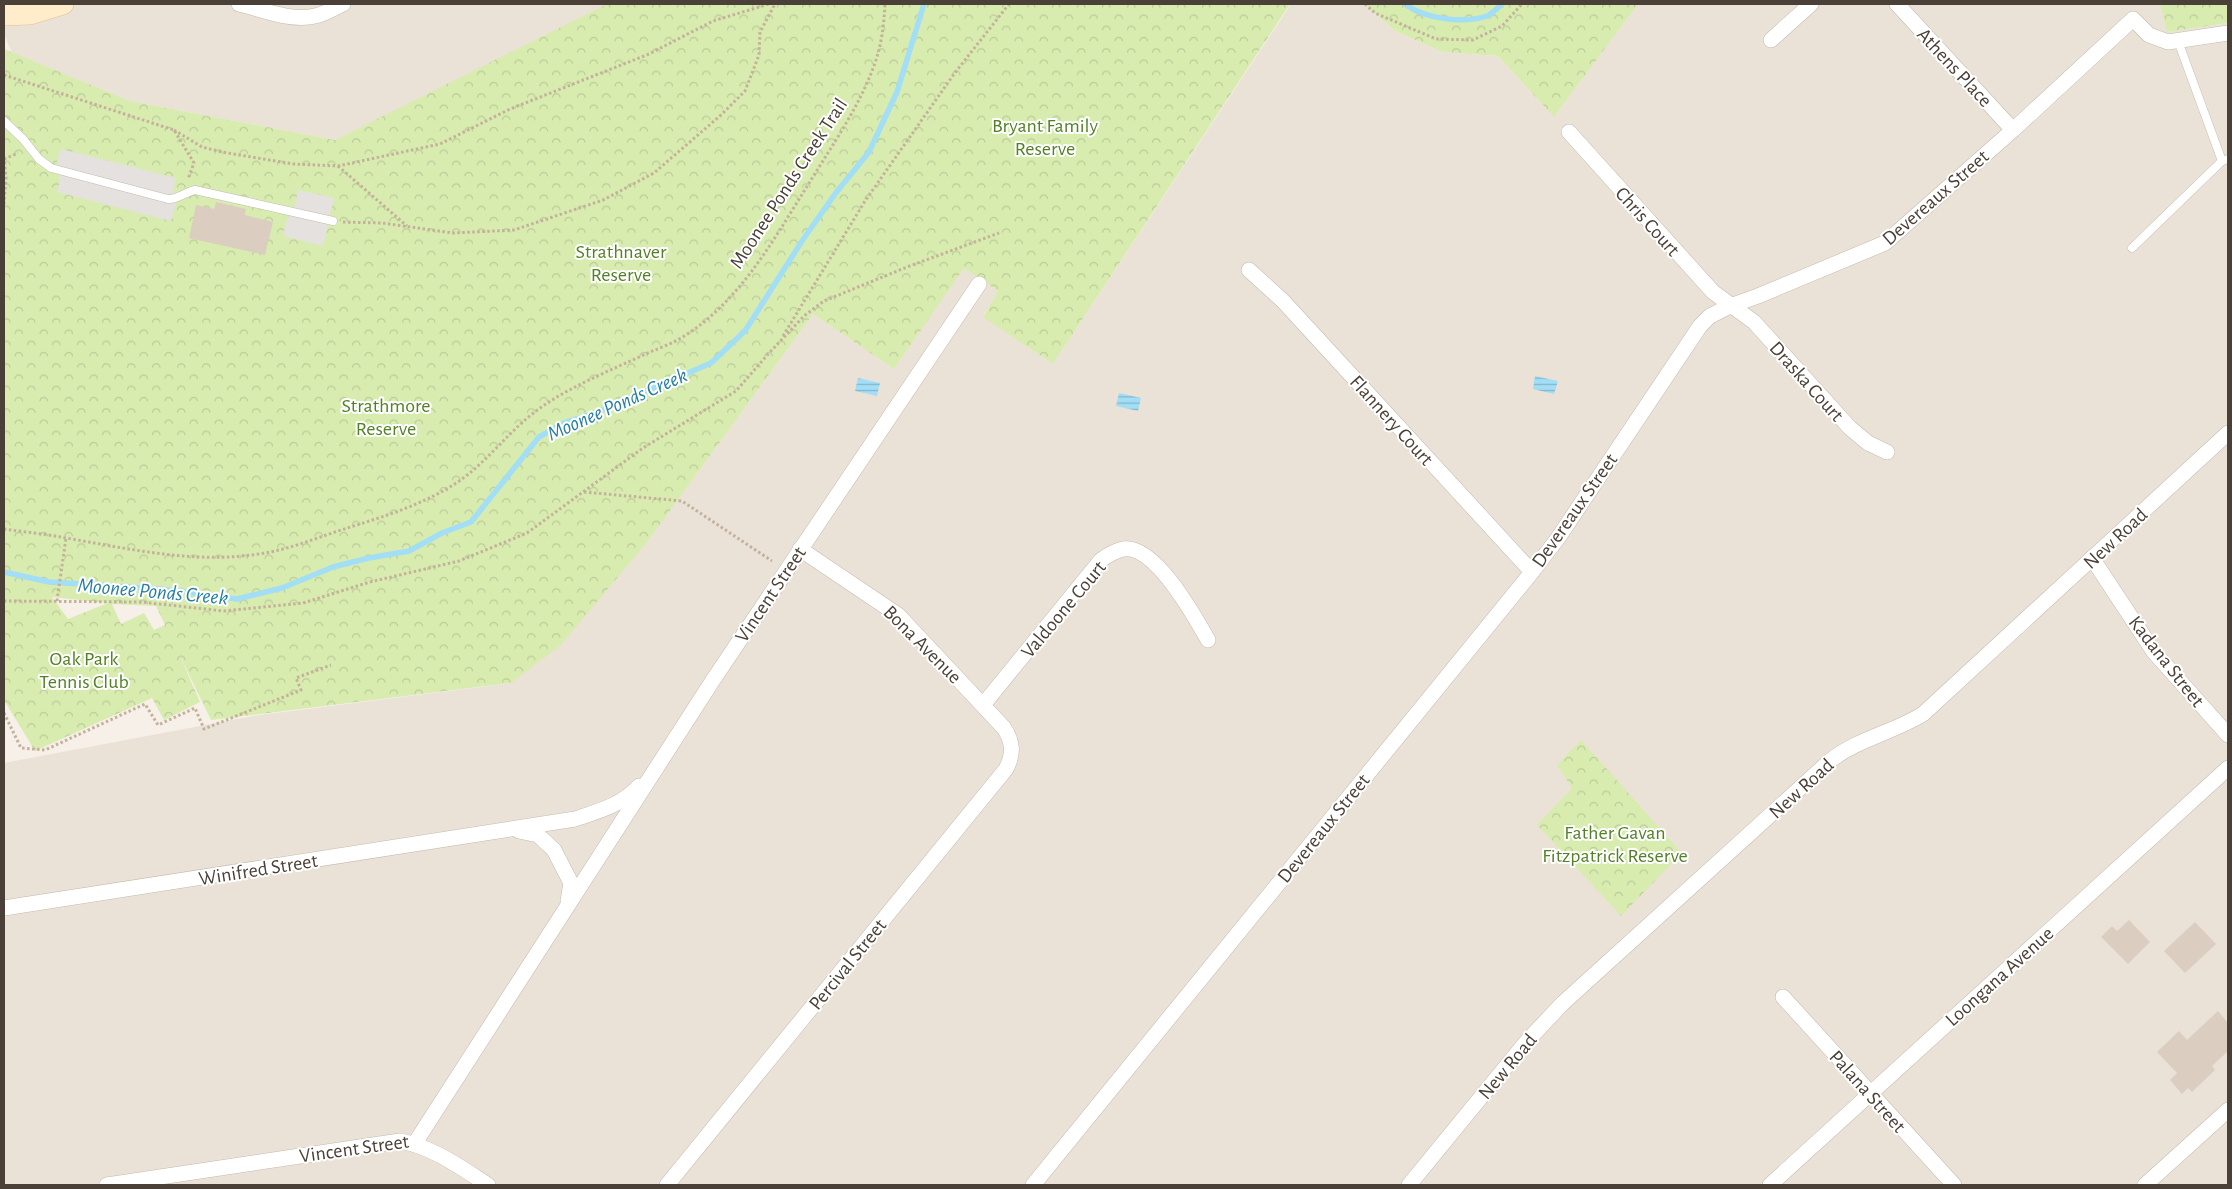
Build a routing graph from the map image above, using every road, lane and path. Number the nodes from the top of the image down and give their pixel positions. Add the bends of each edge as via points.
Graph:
1 (63, 4) edge
2 (238, 4) edge
3 (344, 4) edge
4 (769, 4) edge
5 (774, 4) edge
6 (885, 4) edge
7 (1009, 4) edge
8 (1365, 4) edge
9 (1522, 4) edge
10 (1811, 4) edge
11 (1897, 4) edge
12 (4, 15) edge
13 (2228, 33) edge
14 (1771, 40) dead end
15 (2178, 41) junction
16 (4, 75) edge
17 (4, 121) edge
18 (174, 130) junction
19 (2013, 130) junction
20 (1569, 132) dead end
21 (4, 157) edge
22 (2225, 160) edge
23 (194, 163) dead end
24 (338, 166) junction
25 (4, 204) edge
26 (333, 221) joint
27 (407, 226) junction
28 (999, 233) dead end
29 (2132, 248) dead end
30 (1249, 270) dead end
31 (979, 284) dead end
32 (1730, 306) junction
33 (779, 342) junction
34 (2228, 433) edge
35 (1887, 452) dead end
36 (584, 492) junction
37 (4, 529) edge
38 (66, 538) junction
39 (800, 549) junction
40 (2092, 558) junction
41 (772, 561) dead end
42 (1532, 572) junction
43 (4, 601) edge
44 (58, 601) junction
45 (1208, 640) dead end
46 (331, 665) dead end
47 (983, 706) junction
48 (4, 713) edge
49 (2228, 736) edge
50 (1010, 737) joint
51 (659, 765) junction
52 (2228, 768) edge
53 (512, 829) junction
54 (554, 850) joint
55 (4, 908) edge
56 (567, 908) junction
57 (1782, 997) dead end
58 (1870, 1093) junction
59 (2228, 1110) edge
60 (414, 1143) junction
61 (1413, 1184) edge
62 (108, 1185) edge
63 (488, 1185) edge
64 (667, 1185) edge
65 (1033, 1185) edge
66 (1770, 1185) edge
67 (1954, 1185) edge
68 (2145, 1185) edge

1 - 12 main road via 30,14
2 - 3 street via 304,17
4 - 24 path via 713,21 648,54 510,110 440,144
5 - 27 path via 760,32 759,55 745,91 654,173 603,200 514,230 453,233
6 - 38 path, Moonee Ponds Creek Trail via 877,57 846,125 747,277 717,309 681,338 543,406 450,487 377,518 290,547 226,557 176,557
7 - 33 path via 954,74 865,201
8 - 9 path via 1375,13 1436,40 1473,40 1502,26
10 - 14 street
11 - 19 street, Athens Place
13 - 15 street, Devereaux Street
15 - 19 street, Devereaux Street via 2168,42 2149,35 2134,19
15 - 22 lane
16 - 18 path
17 - 26 lane via 46,164 87,179 171,200 195,190
18 - 23 path
18 - 24 path via 202,147 222,152 293,164
19 - 32 street, Devereaux Street via 1885,244
20 - 32 street, Chris Court via 1713,292
21 - 25 path
22 - 29 lane
24 - 27 path
26 - 27 path
28 - 33 path via 824,301
30 - 42 street, Flannery Court via 1283,301
31 - 39 street, Vincent Street
32 - 35 street, Draska Court via 1754,322 1850,428 1868,443
32 - 42 street, Devereaux Street via 1710,316 1688,340 1558,538
33 - 36 path via 736,391 643,448
34 - 40 street, New Road
36 - 41 path via 682,501
36 - 44 path via 527,533 459,561 303,602 224,611 141,602
37 - 38 path, Moonee Ponds Creek Trail
38 - 44 path
39 - 47 street, Bona Avenue via 898,615
39 - 51 street, Vincent Street
40 - 49 street, Kadana Street via 2154,652
40 - 61 street, New Road via 1923,714 1831,760 1562,1003 1527,1041
42 - 65 street, Devereaux Street
43 - 44 path
45 - 47 street, Valdoone Court via 1188,604 1166,577 1144,556 1124,549 1102,560
46 - 48 path via 296,678 301,690 204,729 195,708 158,725 145,704 45,750 21,748
47 - 50 street, Bona Avenue
50 - 64 street, Percival Street via 1012,759 1006,769
51 - 53 street, Winifred Street via 630,796 616,804 575,819
51 - 56 street, Vincent Street
52 - 58 street, Loongana Avenue
53 - 54 street, Winifred Street via 538,835
53 - 55 street, Winifred Street
54 - 56 street, Vincent Street via 571,883
56 - 60 street, Vincent Street
57 - 58 street, Palana Street
58 - 66 street, Loongana Avenue
58 - 67 street, Palana Street
59 - 68 street
60 - 62 street, Vincent Street via 385,1143
60 - 63 street via 442,1156

